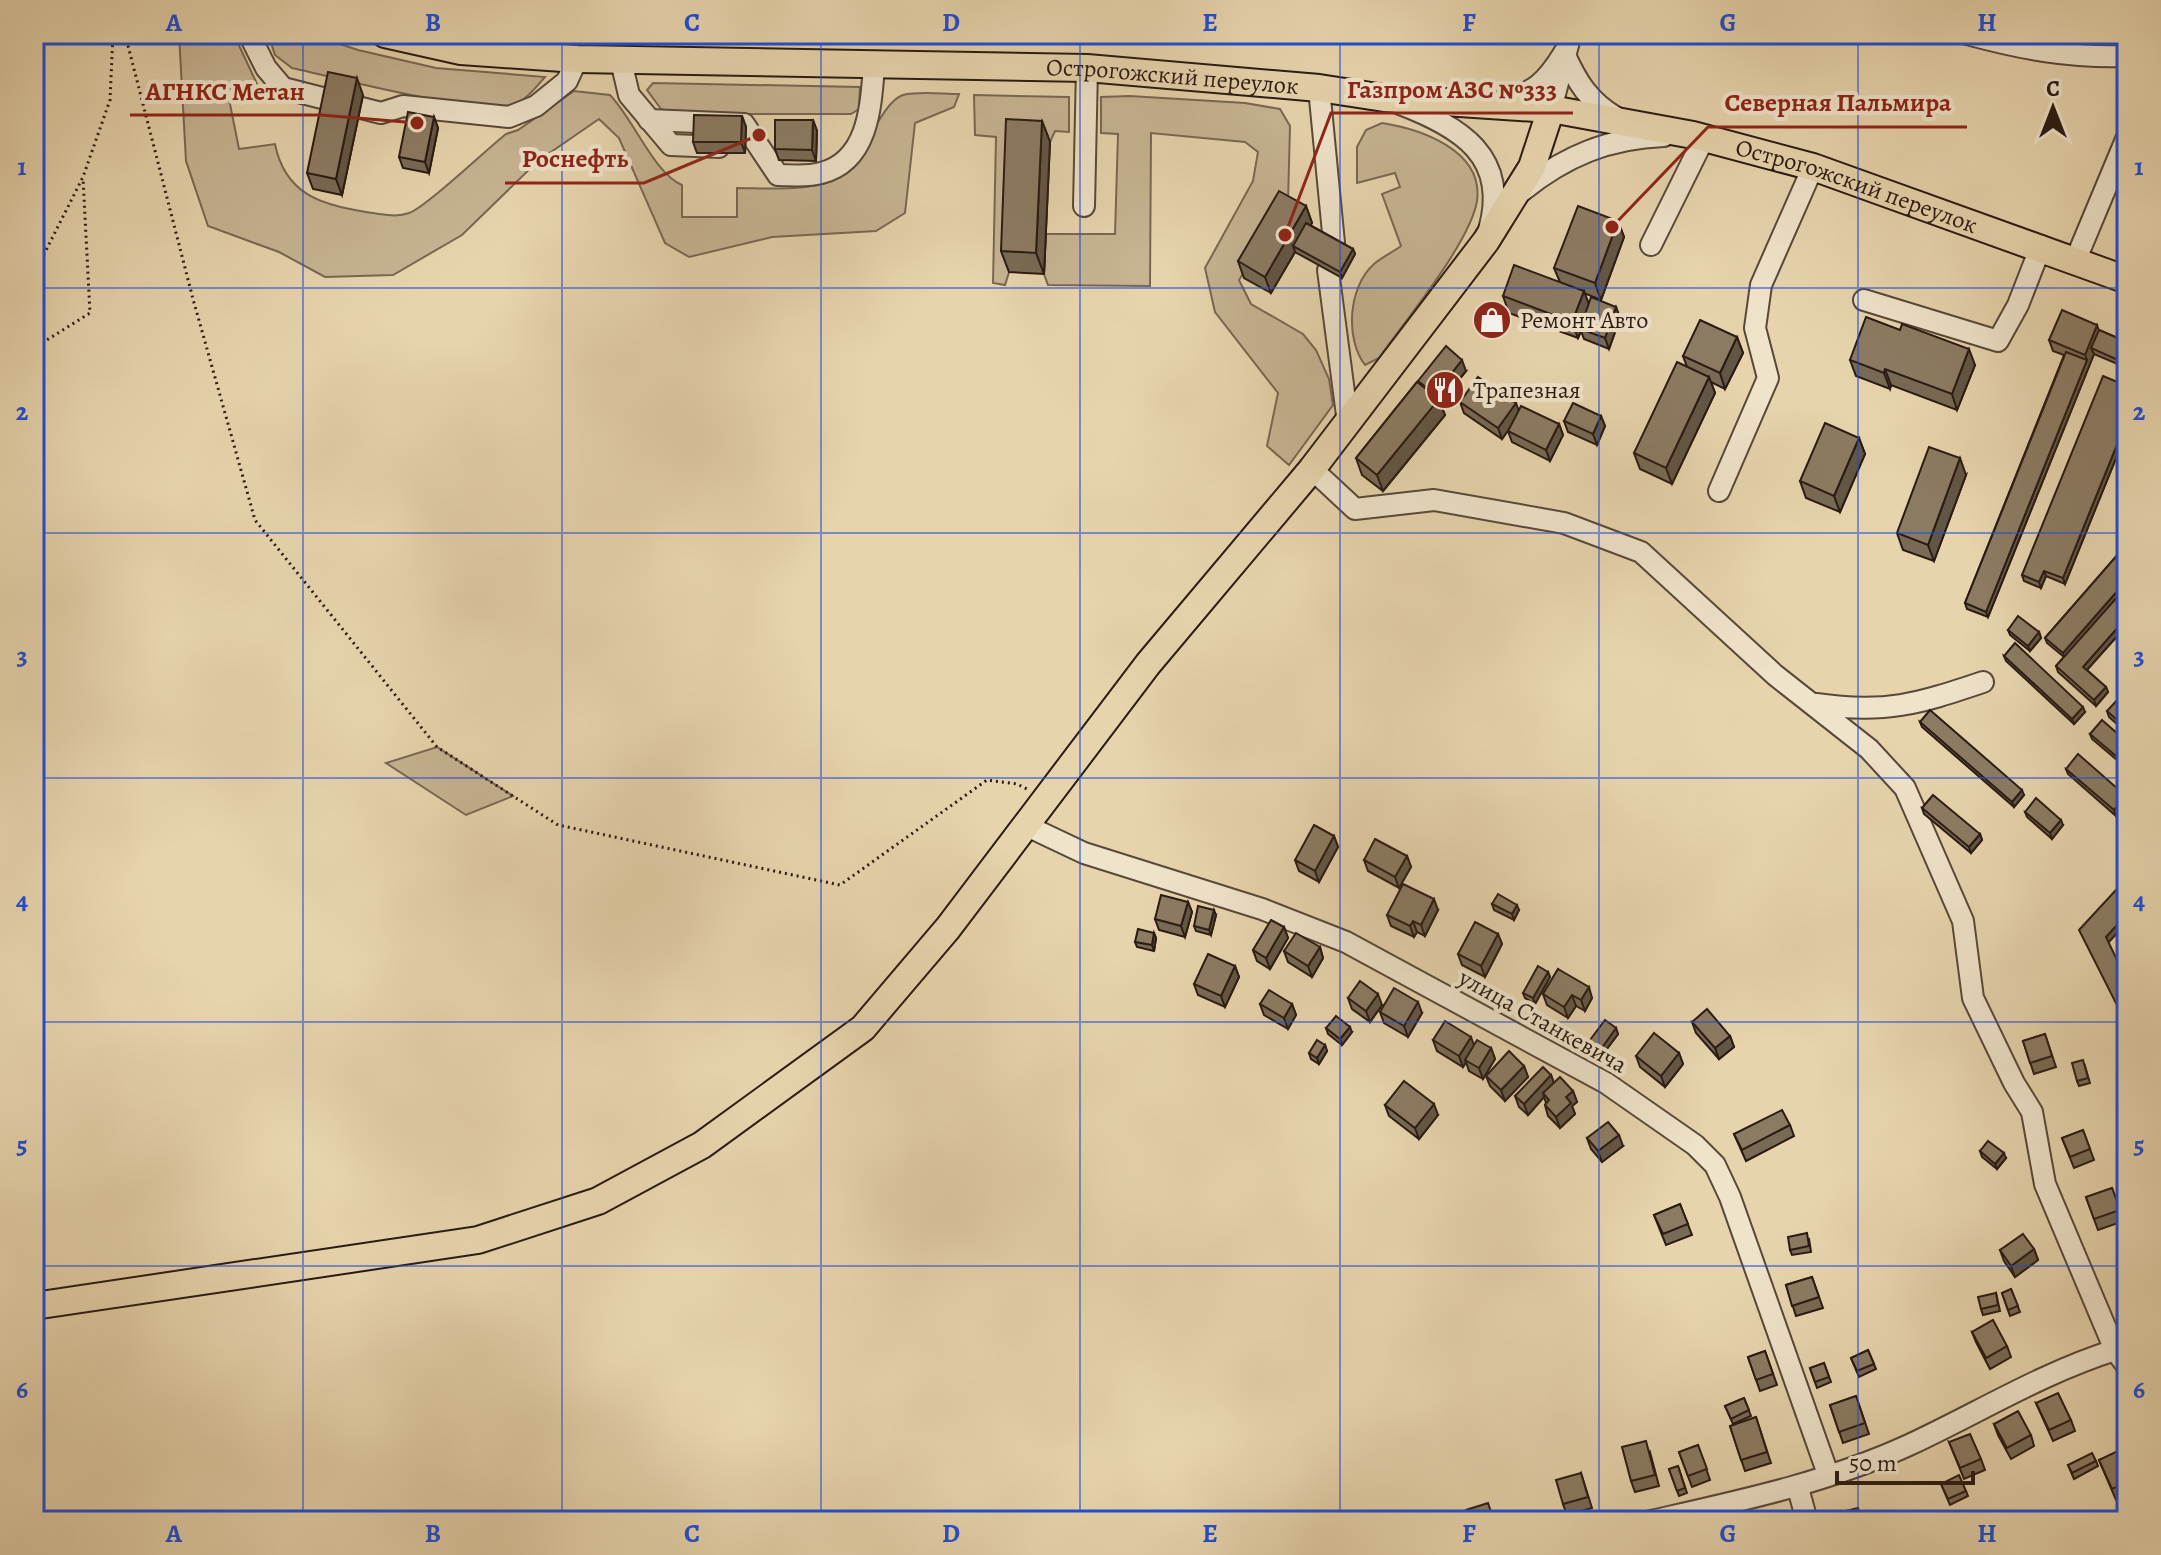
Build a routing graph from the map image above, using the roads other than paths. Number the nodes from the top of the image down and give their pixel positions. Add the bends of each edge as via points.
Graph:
1 (249, 34) edge
2 (385, 34) edge
3 (1967, 34) edge
4 (1568, 44) edge
5 (2127, 56) edge
6 (577, 59) junction
7 (621, 61) junction
8 (874, 65) junction
9 (1087, 68) junction
10 (1319, 88) junction
11 (1384, 98) junction
12 (1494, 106) junction
13 (1551, 109) junction
14 (1628, 123) junction
15 (1698, 137) junction
16 (2127, 137) edge
17 (1813, 167) junction
18 (1513, 198) junction
19 (1084, 206) dead end
20 (1486, 241) junction
21 (1334, 243) edge
22 (1651, 245) dead end
23 (2041, 246) junction
24 (2076, 259) junction
25 (1328, 270) edge
26 (2127, 280) edge
27 (1864, 300) dead end
28 (1348, 423) junction
29 (1312, 469) junction
30 (1719, 491) dead end
31 (1983, 682) dead end
32 (1815, 704) junction
33 (1027, 826) junction
34 (34, 1306) edge
35 (2121, 1358) edge
36 (1828, 1474) junction
37 (1798, 1488) junction
38 (1651, 1521) edge
39 (1807, 1521) edge

1 - 6 street via 283,88 381,113 403,106 509,117 536,106 567,81
2 - 6 main road, Острогожский переулок via 461,51
3 - 5 street via 2026,51
4 - 12 street via 1548,80
4 - 13 street
4 - 14 street via 1581,87 1596,106
6 - 7 main road, Острогожский переулок
7 - 8 main road, Острогожский переулок
7 - 8 street via 629,95 649,120 744,124 778,175 822,173 850,158 870,118
8 - 9 main road, Острогожский переулок
9 - 10 main road, Острогожский переулок
9 - 19 street
10 - 11 main road, Острогожский переулок
10 - 21 street
11 - 12 main road, Острогожский переулок
11 - 20 street via 1438,120 1480,151 1494,183
12 - 13 main road, Острогожский переулок
13 - 14 main road, Острогожский переулок
13 - 18 main road via 1532,167
14 - 15 main road, Острогожский переулок
15 - 17 main road, Острогожский переулок
15 - 18 street via 1625,140 1584,150
15 - 22 street
16 - 24 street
17 - 23 main road, Острогожский переулок
17 - 30 street via 1761,285 1755,328 1768,378
18 - 20 main road
20 - 28 main road
23 - 24 main road, Острогожский переулок
23 - 27 street via 1998,341
24 - 26 main road, Острогожский переулок
25 - 28 street
28 - 29 main road
29 - 32 street via 1355,509 1434,500 1564,523 1641,552 1775,675
29 - 33 main road via 1148,664
31 - 32 street via 1894,709
32 - 35 street via 1905,788 1963,921 1973,998 2032,1112 2045,1184
33 - 34 main road via 863,1028 702,1145 598,1201 478,1240
33 - 36 street, улица Станкевича via 1113,863 1262,909 1346,942 1606,1083 1695,1145 1715,1165 1730,1197
35 - 36 street via 2072,1363 1907,1446
36 - 37 street
37 - 38 street
37 - 39 street

